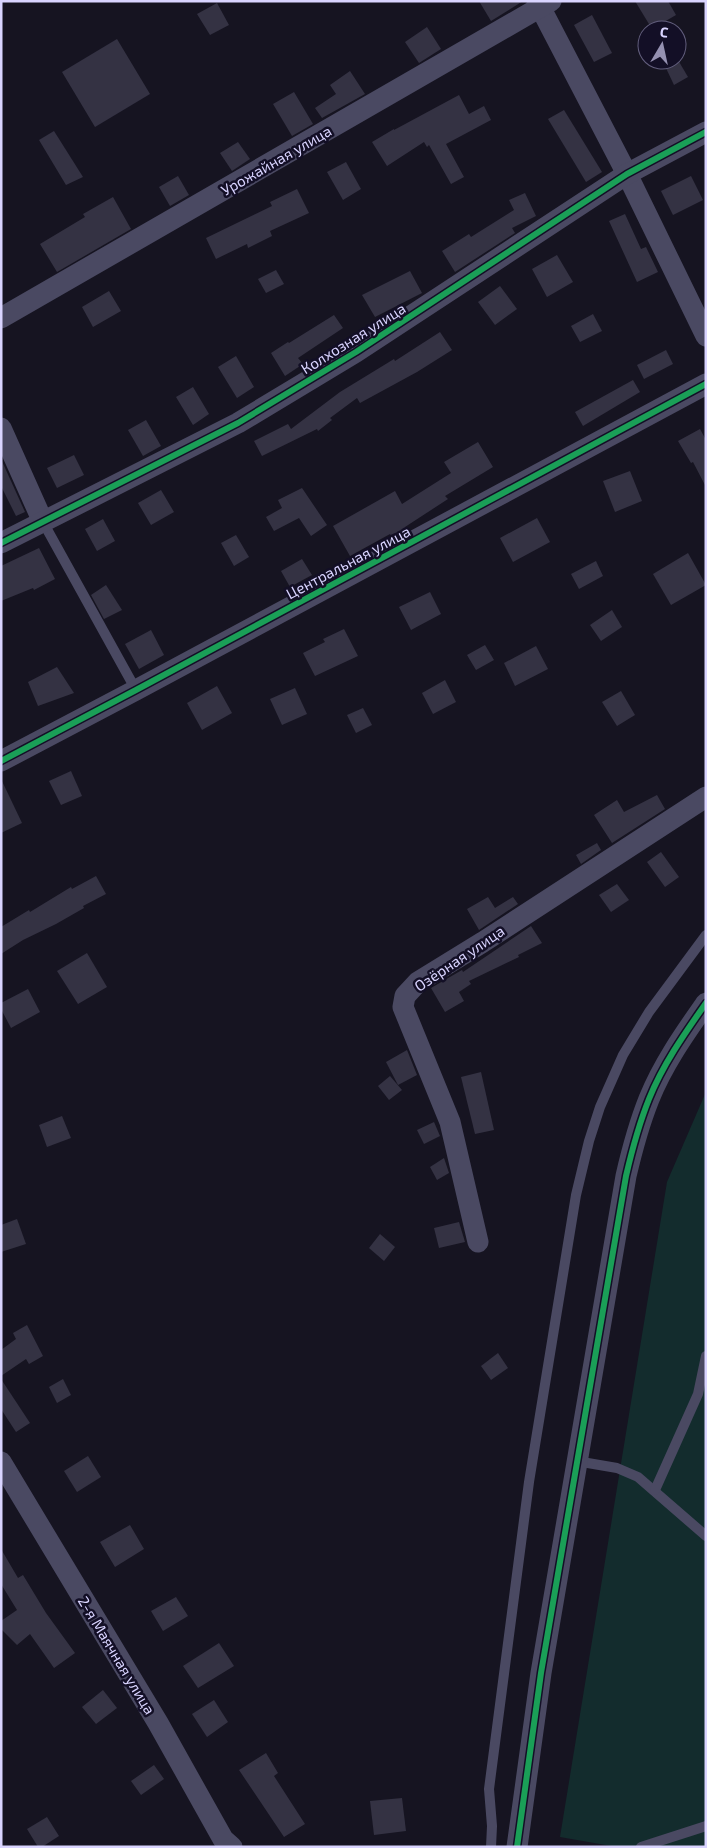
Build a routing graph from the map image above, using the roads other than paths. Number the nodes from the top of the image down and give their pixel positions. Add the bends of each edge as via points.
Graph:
1 (543, 3) edge
2 (706, 132) edge
3 (627, 174) junction
4 (1, 318) edge
5 (706, 336) edge
6 (706, 384) edge
7 (1, 428) edge
8 (43, 522) junction
9 (1, 543) edge
10 (136, 690) junction
11 (1, 761) edge
12 (706, 796) edge
13 (706, 935) edge
14 (706, 1003) edge
15 (478, 1242) dead end
16 (706, 1356) edge
17 (576, 1461) junction
18 (1, 1462) edge
19 (655, 1490) junction
20 (706, 1536) edge
21 (706, 1826) edge
22 (232, 1847) edge
23 (491, 1847) edge
24 (517, 1847) edge
25 (641, 1847) edge

1 - 3 street
1 - 4 street, Урожайная улица
2 - 3 street, Колхозная улица
3 - 5 street
3 - 8 street, Колхозная улица via 356,352 238,423
6 - 10 street, Центральная улица
7 - 8 street
8 - 9 street, Колхозная улица
8 - 10 lane
10 - 11 street, Центральная улица
12 - 15 street, Озёрная улица via 418,982 405,996 403,1007 450,1122
13 - 23 lane via 649,1012 623,1055 600,1107 576,1194 529,1482 491,1769
14 - 17 street via 676,1047 650,1097 637,1132 626,1176
16 - 19 lane via 698,1394
17 - 19 lane via 617,1468 638,1476
17 - 24 street via 542,1663
18 - 22 street, 2-я Маячная улица via 158,1723 223,1839
19 - 20 lane
21 - 25 lane

